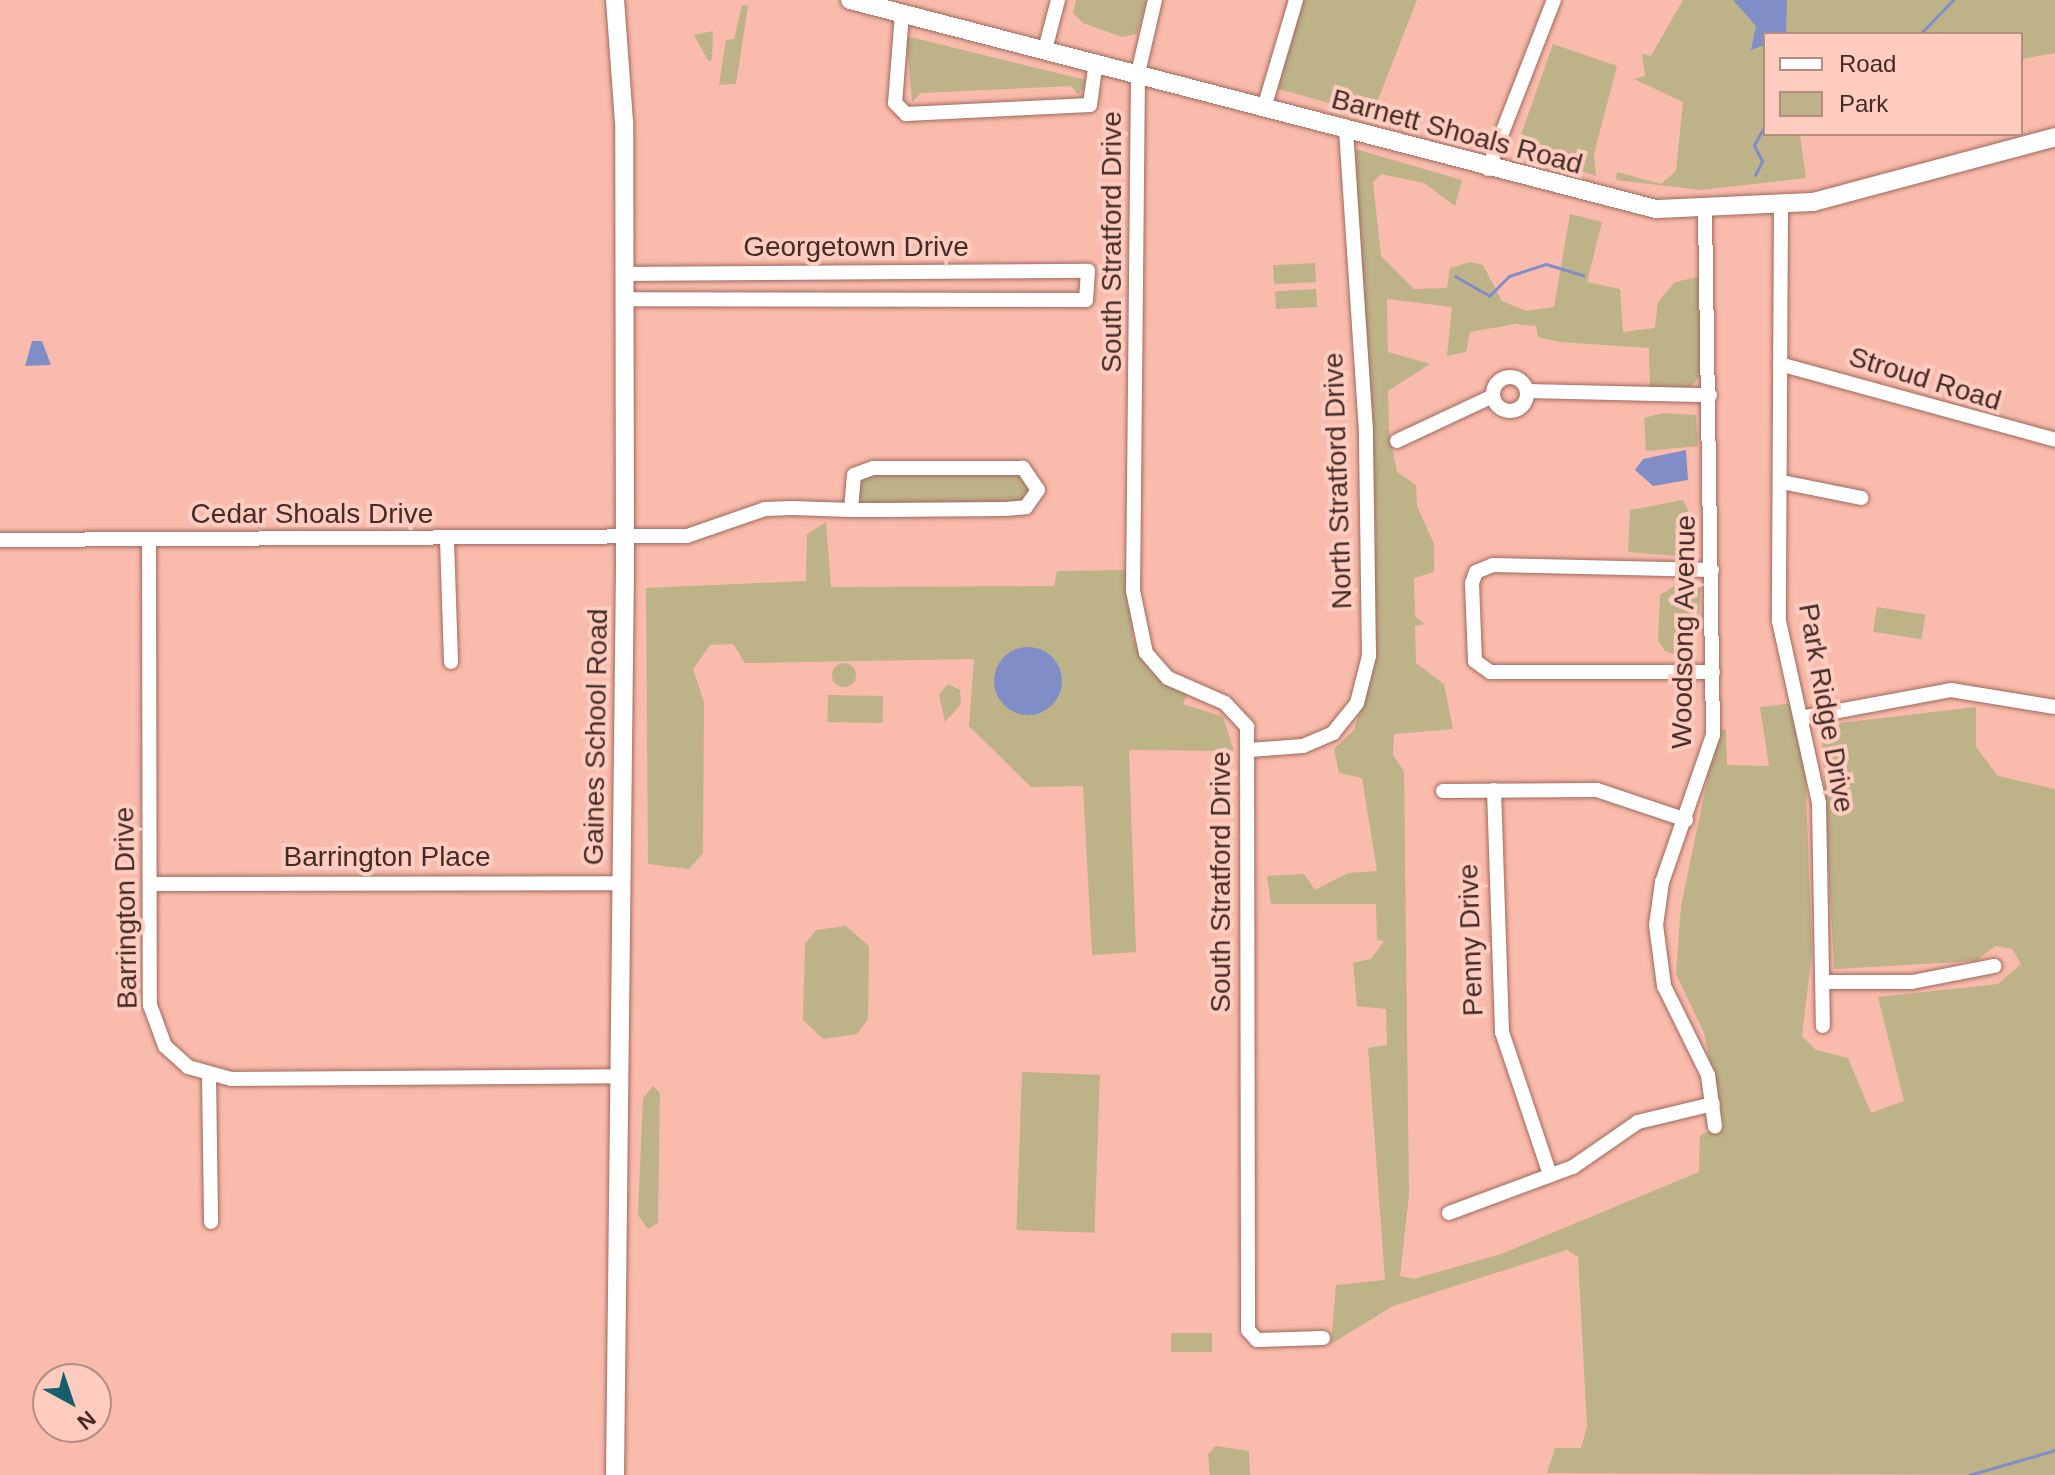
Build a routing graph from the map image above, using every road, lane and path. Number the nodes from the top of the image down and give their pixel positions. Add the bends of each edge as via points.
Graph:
1 (615, 0) edge
2 (850, 0) edge
3 (1058, 0) edge
4 (1155, 0) edge
5 (1296, 0) edge
6 (1554, 0) edge
7 (874, 2) edge
8 (902, 13) junction
9 (1046, 46) junction
10 (1096, 61) junction
11 (1138, 73) junction
12 (1264, 108) junction
13 (1346, 130) junction
14 (2055, 137) edge
15 (1488, 169) junction
16 (1781, 207) junction
17 (1705, 212) junction
18 (625, 274) junction
19 (625, 299) junction
20 (1780, 364) junction
21 (1527, 391) junction
22 (1710, 395) junction
23 (1493, 396) junction
24 (2055, 440) edge
25 (1397, 441) dead end
26 (1782, 482) junction
27 (1861, 498) dead end
28 (851, 510) junction
29 (624, 538) junction
30 (0, 540) edge
31 (149, 540) junction
32 (447, 540) junction
33 (1712, 570) junction
34 (451, 662) dead end
35 (1713, 672) junction
36 (2055, 707) edge
37 (1806, 717) junction
38 (1249, 750) junction
39 (1494, 790) junction
40 (1443, 791) dead end
41 (1686, 820) junction
42 (623, 883) junction
43 (150, 884) junction
44 (1994, 966) dead end
45 (1824, 982) junction
46 (1823, 1026) dead end
47 (209, 1075) junction
48 (621, 1076) junction
49 (1713, 1104) junction
50 (1715, 1127) dead end
51 (1550, 1175) junction
52 (1449, 1213) dead end
53 (211, 1222) dead end
54 (1323, 1338) dead end
55 (615, 1475) edge

1 - 18 main road, Gaines School Road
2 - 7 main road, Barnett Shoals Road
3 - 9 street
4 - 11 street, South Stratford Drive
5 - 12 street
6 - 15 street
7 - 8 main road, Barnett Shoals Road
8 - 9 main road, Barnett Shoals Road
8 - 10 street via 895,103 906,114 1090,105
9 - 10 main road, Barnett Shoals Road
10 - 11 main road, Barnett Shoals Road
11 - 12 main road, Barnett Shoals Road
11 - 38 street, South Stratford Drive via 1133,591 1140,639 1168,678 1239,715
12 - 13 main road, Barnett Shoals Road
13 - 15 main road, Barnett Shoals Road
13 - 38 street, North Stratford Drive via 1366,431 1369,656 1357,703 1333,733 1303,746
14 - 16 main road, Barnett Shoals Road
15 - 17 main road, Barnett Shoals Road via 1620,204
16 - 17 main road, Barnett Shoals Road
16 - 20 street, Park Ridge Drive
17 - 22 street, Woodsong Avenue
18 - 19 main road, Gaines School Road
18 - 19 street, Georgetown Drive via 1088,271 1086,300
19 - 29 main road, Gaines School Road
20 - 24 street, Stroud Road
20 - 26 street, Park Ridge Drive
21 - 22 street
21 - 23 street via 1513,411
21 - 23 street via 1511,376 1495,384
22 - 33 street, Woodsong Avenue
23 - 25 street
26 - 27 street
26 - 37 street, Park Ridge Drive via 1779,621
28 - 28 street, Cedar Shoals Drive via 854,475 873,468 1023,468 1038,490 1026,507
28 - 29 street, Cedar Shoals Drive via 765,509 687,536
29 - 32 street, Cedar Shoals Drive
29 - 42 main road, Gaines School Road
30 - 31 street, Cedar Shoals Drive
31 - 32 street, Cedar Shoals Drive
31 - 43 street, Barrington Drive
32 - 34 street
33 - 35 street, Woodsong Avenue
33 - 35 street via 1493,565 1476,572 1472,583 1475,661 1490,672
35 - 41 street, Woodsong Avenue via 1709,757
36 - 37 street via 1951,690
37 - 45 street, Park Ridge Drive via 1819,803
38 - 54 street, South Stratford Drive via 1248,1330 1257,1340
39 - 40 street
39 - 41 street via 1611,792
39 - 51 street, Penny Drive via 1502,1032
41 - 49 street, Woodsong Avenue via 1662,882 1658,956
42 - 43 street, Barrington Place
42 - 48 main road, Gaines School Road
43 - 47 street, Barrington Drive via 152,1019 175,1057
44 - 45 street via 1912,982
45 - 46 street, Park Ridge Drive
47 - 48 street, Barrington Drive
47 - 53 street
48 - 55 main road, Gaines School Road
49 - 50 street, Woodsong Avenue
49 - 51 street via 1638,1122
51 - 52 street

